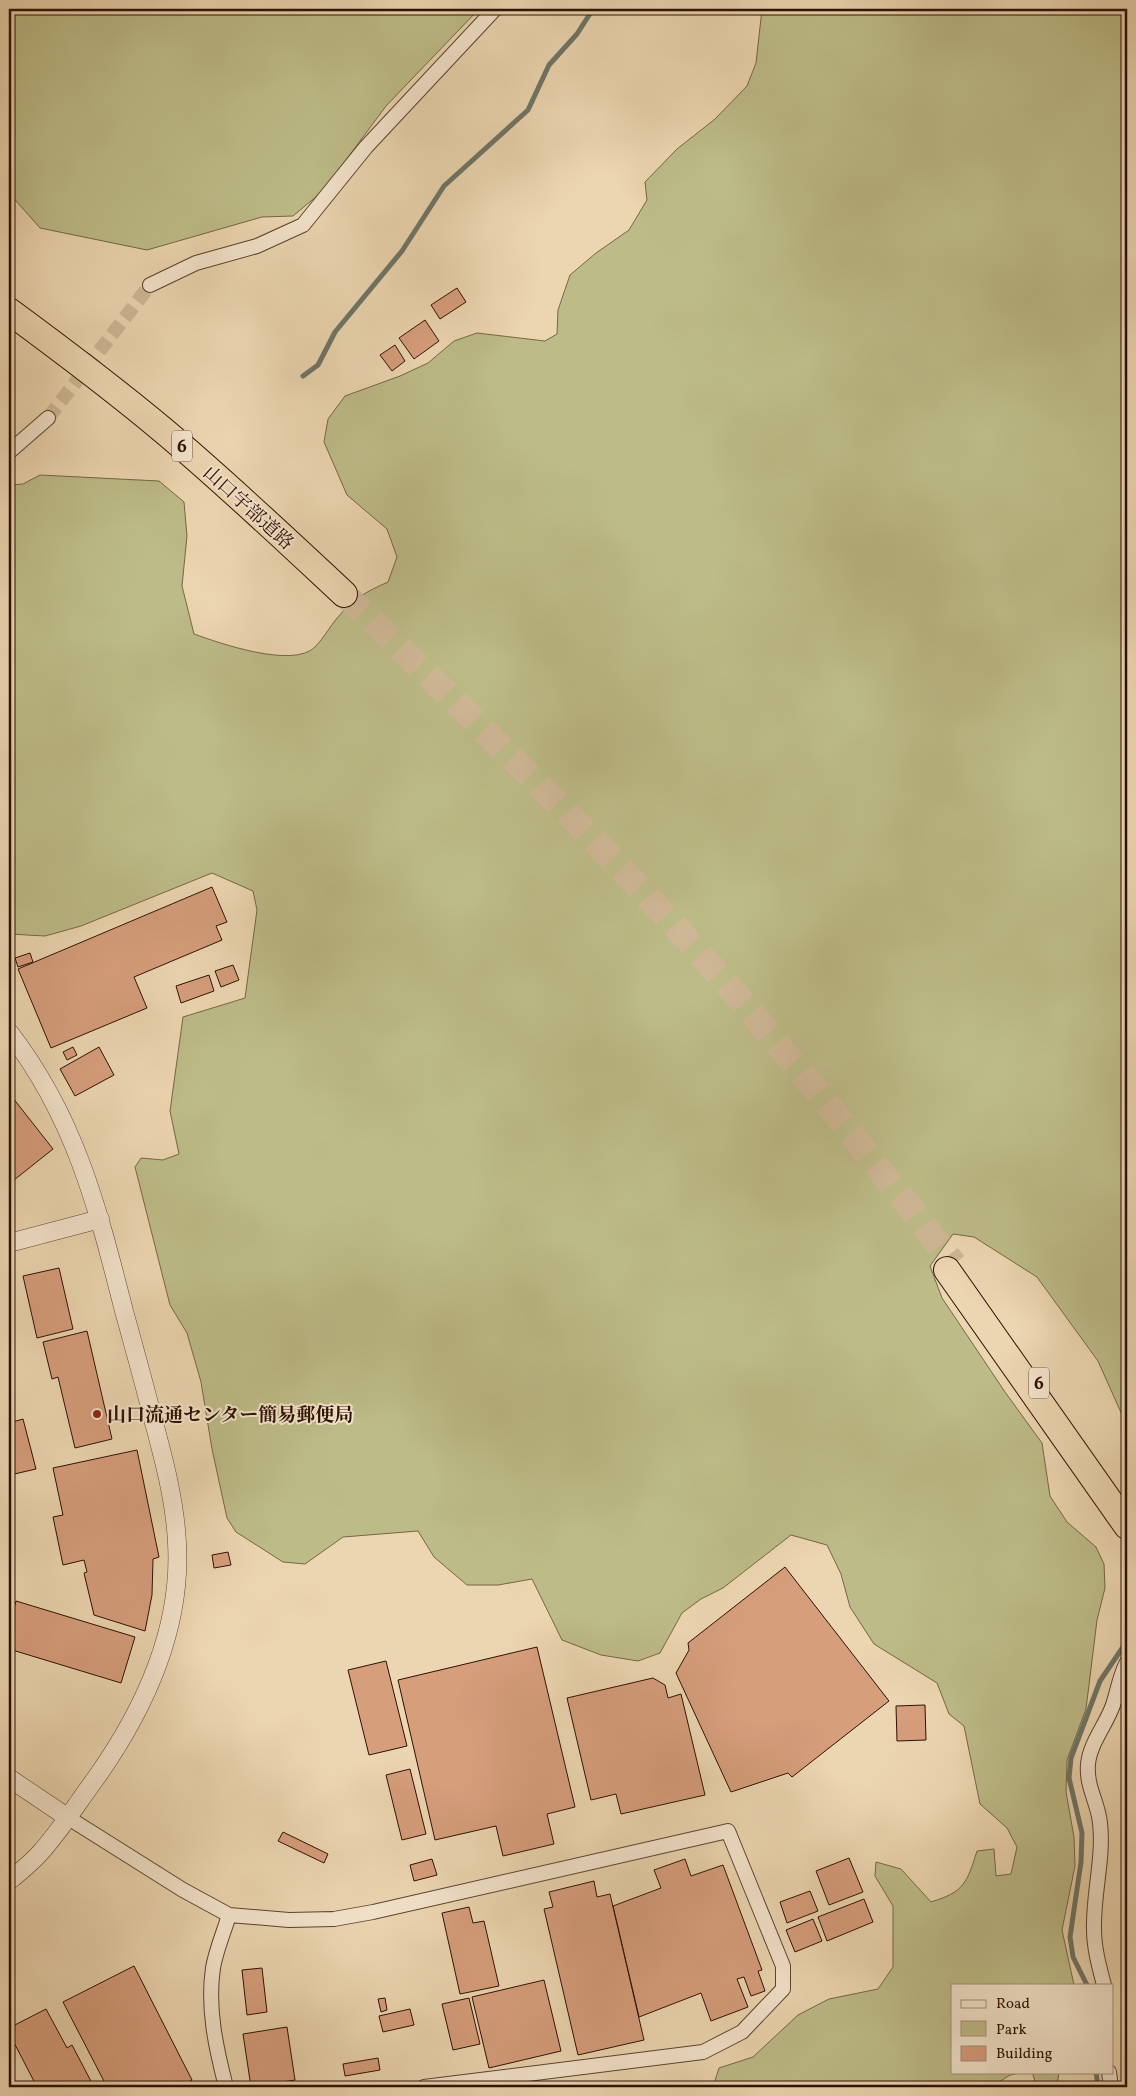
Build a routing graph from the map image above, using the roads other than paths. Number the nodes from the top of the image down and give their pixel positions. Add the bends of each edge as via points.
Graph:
1 (495, 9) edge
2 (150, 285) tunnel mouth
3 (9, 294) edge
4 (9, 310) edge
5 (9, 328) edge
6 (91, 372) junction
7 (48, 418) tunnel mouth
8 (9, 457) edge
9 (9, 1032) edge
10 (100, 1219) junction
11 (9, 1243) edge
12 (950, 1267) tunnel mouth
13 (1123, 1512) edge
14 (1127, 1662) edge
15 (9, 1778) edge
16 (67, 1817) junction
17 (9, 1881) edge
18 (230, 1915) junction
19 (1104, 1984) edge
20 (1109, 2074) edge
21 (226, 2087) edge
22 (424, 2087) edge
23 (1111, 2087) edge

1 - 2 street via 366,146 303,225 256,246 196,263
3 - 6 highway
4 - 6 highway, 山口宇部道路 / 6
5 - 6 highway, 山口宇部道路 / 6 via 148,436 340,598 257,513
7 - 8 street
9 - 10 street via 48,1088 83,1165
10 - 11 street
10 - 16 street via 166,1469 177,1545 176,1580 166,1642 153,1678 110,1758
12 - 13 highway, 6
14 - 19 street via 1088,1764 1088,1783 1100,1821 1094,1928
15 - 16 street
16 - 17 street via 40,1853
16 - 18 street via 183,1890
18 - 21 street via 214,1966 211,2000 215,2044
18 - 22 street via 288,1920 334,1919 728,1831 783,1966 783,1989 742,2032 703,2052
20 - 23 street

